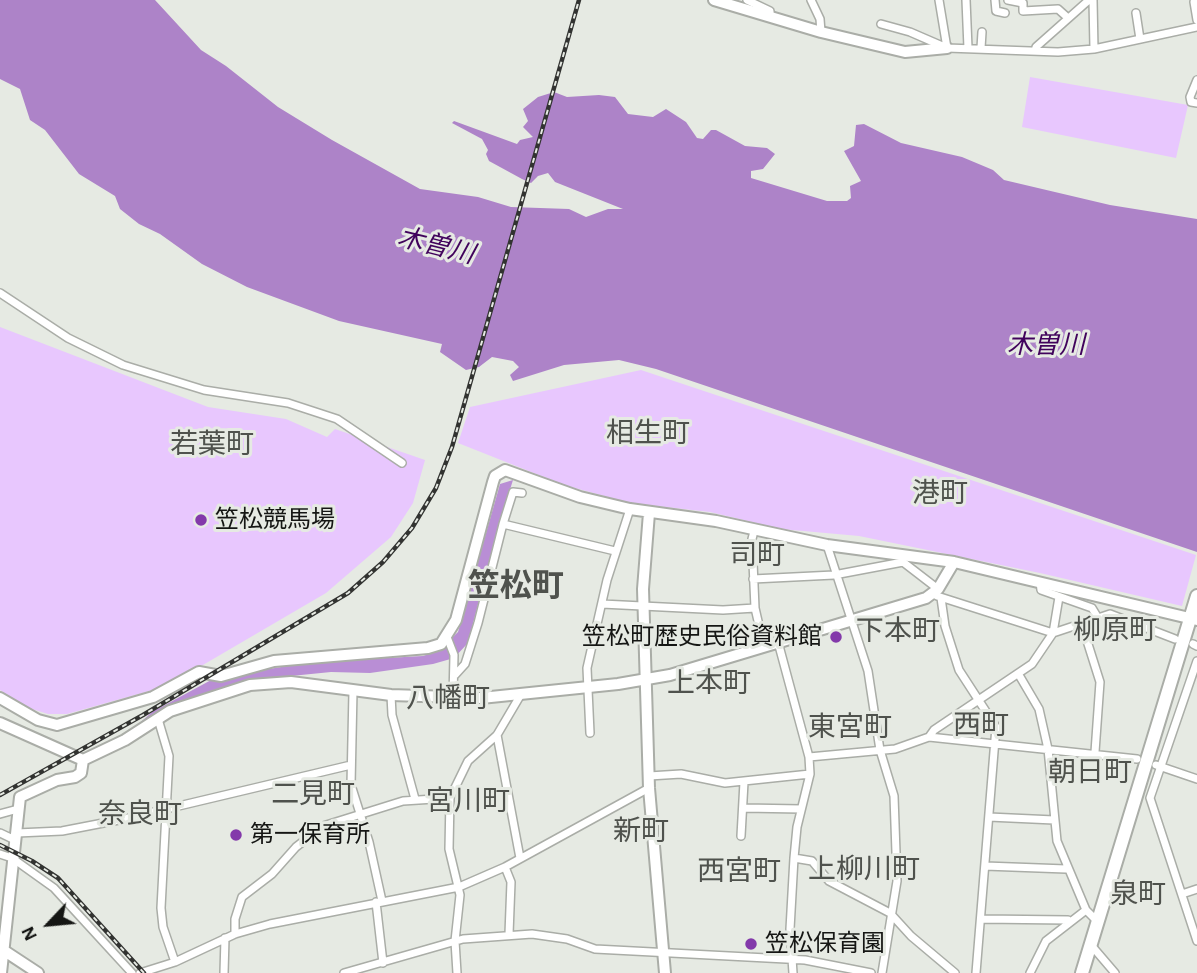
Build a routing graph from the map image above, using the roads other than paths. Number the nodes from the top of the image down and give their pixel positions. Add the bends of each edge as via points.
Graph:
1 (714, 0) edge
2 (747, 0) edge
3 (811, 0) edge
4 (939, 0) edge
5 (966, 0) edge
6 (995, 0) edge
7 (1008, 0) edge
8 (1059, 0) edge
9 (1091, 0) edge
10 (1197, 2) edge
11 (1058, 9) junction
12 (1005, 13) dead end
13 (1136, 13) dead end
14 (770, 16) junction
15 (1068, 18) junction
16 (1197, 20) edge
17 (881, 24) dead end
18 (1197, 27) edge
19 (821, 32) junction
20 (982, 32) dead end
21 (1140, 39) junction
22 (947, 48) junction
23 (968, 48) junction
24 (981, 48) junction
25 (1094, 49) junction
26 (1036, 51) junction
27 (1197, 80) edge
28 (1194, 92) edge
29 (1197, 103) edge
30 (0, 293) edge
31 (402, 463) dead end
32 (522, 493) dead end
33 (630, 509) junction
34 (649, 513) junction
35 (503, 524) junction
36 (754, 531) junction
37 (827, 545) junction
38 (615, 551) junction
39 (954, 562) junction
40 (834, 575) junction
41 (753, 579) junction
42 (1040, 582) junction
43 (937, 594) junction
44 (1197, 596) edge
45 (1059, 597) junction
46 (602, 604) junction
47 (643, 607) junction
48 (755, 608) junction
49 (1098, 618) junction
50 (850, 619) junction
51 (1194, 619) edge
52 (1082, 625) junction
53 (1053, 633) junction
54 (447, 637) junction
55 (1175, 639) dead end
56 (778, 642) junction
57 (764, 647) junction
58 (1197, 661) edge
59 (455, 675) junction
60 (1019, 675) junction
61 (648, 679) junction
62 (587, 687) junction
63 (353, 691) junction
64 (391, 695) junction
65 (520, 696) junction
66 (453, 697) junction
67 (0, 698) edge
68 (979, 702) junction
69 (158, 719) junction
70 (3, 727) edge
71 (590, 733) dead end
72 (497, 735) junction
73 (929, 737) junction
74 (996, 743) junction
75 (1048, 749) junction
76 (880, 750) junction
77 (1095, 752) junction
78 (809, 757) junction
79 (1137, 759) dead end
80 (83, 760) junction
81 (352, 765) junction
82 (1159, 766) junction
83 (810, 774) junction
84 (649, 776) junction
85 (1197, 779) edge
86 (744, 782) junction
87 (649, 788) junction
88 (450, 798) junction
89 (415, 799) junction
90 (18, 808) junction
91 (744, 808) junction
92 (802, 809) junction
93 (166, 810) junction
94 (360, 813) junction
95 (0, 814) edge
96 (989, 817) junction
97 (1054, 820) junction
98 (0, 833) edge
99 (16, 836) junction
100 (741, 836) dead end
101 (0, 854) edge
102 (12, 858) junction
103 (520, 858) junction
104 (794, 858) junction
105 (985, 866) junction
106 (505, 867) junction
107 (1066, 869) junction
108 (459, 887) junction
109 (1197, 889) edge
110 (1182, 894) junction
111 (379, 902) junction
112 (1086, 910) junction
113 (890, 913) junction
114 (981, 919) junction
115 (1068, 920) junction
116 (1098, 922) junction
117 (235, 934) junction
118 (509, 934) junction
119 (225, 938) junction
120 (455, 941) junction
121 (1197, 942) edge
122 (1091, 945) junction
123 (1, 949) edge
124 (664, 953) junction
125 (791, 961) junction
126 (175, 962) junction
127 (383, 963) junction
128 (368, 970) edge
129 (1, 973) edge
130 (38, 973) edge
131 (132, 973) edge
132 (140, 973) edge
133 (225, 973) edge
134 (344, 973) edge
135 (457, 973) edge
136 (665, 973) edge
137 (793, 973) edge
138 (871, 973) edge
139 (882, 973) edge
140 (955, 973) edge
141 (976, 973) edge
142 (1030, 973) edge
143 (1082, 973) edge
144 (1115, 973) edge

1 - 14 main road
2 - 14 street via 770,11
3 - 19 street
4 - 22 street
5 - 23 street
6 - 12 street via 996,11
7 - 11 street via 1023,3 1023,11
8 - 11 street
9 - 15 street
9 - 25 street
10 - 16 street
11 - 15 street
13 - 21 street
14 - 19 main road
15 - 26 street
17 - 22 street
18 - 21 street
19 - 22 main road via 905,52
20 - 24 street
21 - 25 street
22 - 23 street
23 - 24 street
24 - 26 street
25 - 26 street
27 - 28 street
28 - 29 street via 1191,102
30 - 31 street via 68,338 124,365 204,390 288,403 337,419
32 - 35 street via 513,492
33 - 34 main road
33 - 38 street
33 - 54 main road via 580,497 518,473 500,473 493,482 456,620
34 - 36 main road
34 - 47 main road
35 - 38 street
35 - 59 street via 465,664
36 - 37 main road
36 - 41 street
37 - 39 main road
37 - 40 street
38 - 46 street
39 - 42 main road
39 - 43 main road
40 - 41 street
40 - 43 street via 903,562
40 - 50 street
41 - 48 street
42 - 45 street via 1041,590
42 - 51 main road
43 - 50 main road
43 - 53 street
43 - 68 street via 959,670
44 - 51 main road
45 - 49 street via 1092,608
45 - 53 street
46 - 47 street
46 - 62 street via 587,667
47 - 48 street
47 - 61 main road
48 - 57 street
49 - 52 street
49 - 55 street via 1111,614
50 - 56 main road
50 - 76 street via 868,671
51 - 116 main road
52 - 53 street
52 - 77 street via 1100,682
53 - 60 street
54 - 59 street
54 - 67 main road via 428,648 274,661 221,676 199,672 153,696 57,724 38,720
56 - 57 main road
56 - 78 street
57 - 61 main road
58 - 82 street
59 - 66 street
60 - 68 street
60 - 75 street via 1039,709
61 - 62 main road
61 - 84 main road
62 - 65 main road
62 - 71 street
63 - 64 main road
63 - 69 main road via 291,682 250,685
63 - 81 street
64 - 66 main road
64 - 89 street via 392,715
65 - 66 main road
65 - 72 street
68 - 73 street
68 - 74 street via 996,727
69 - 80 main road
69 - 93 street via 169,756
70 - 80 main road
72 - 88 street via 468,761
72 - 103 street
73 - 74 street
73 - 76 street
74 - 75 street
74 - 96 street
75 - 77 street
75 - 97 street
76 - 78 street
76 - 113 street via 897,821 897,881
77 - 79 street
78 - 83 street
80 - 90 main road via 82,773 20,797
81 - 93 street
81 - 94 street via 351,785
82 - 85 street
82 - 110 street via 1150,798
83 - 86 street
83 - 92 street
84 - 86 street via 681,774 724,783
84 - 87 main road
86 - 91 street
87 - 103 street
87 - 124 main road
88 - 89 street
88 - 108 street via 447,831
89 - 94 street
90 - 95 street
90 - 99 main road
91 - 92 street
91 - 100 street
92 - 104 street
93 - 99 street
93 - 126 street via 163,927
94 - 111 street
94 - 117 street via 323,826 247,892
96 - 97 street
96 - 105 street
97 - 107 street
98 - 99 street
99 - 102 main road
101 - 102 street
102 - 123 main road
102 - 131 street via 54,888
103 - 106 street
104 - 113 street via 812,861 829,881
104 - 125 street
105 - 107 street
105 - 114 street
106 - 108 street
106 - 118 street via 511,882
107 - 112 street
108 - 111 street
108 - 120 street
109 - 110 street
110 - 121 street
111 - 117 street
111 - 127 street
112 - 115 street
112 - 116 street
113 - 139 street
113 - 140 street
114 - 115 street
114 - 141 street
115 - 142 street via 1046,941
116 - 122 main road
117 - 119 street
118 - 120 street
118 - 124 street via 567,939 595,949
119 - 126 street
119 - 133 street
120 - 127 street
120 - 135 street
122 - 143 main road
122 - 144 street
123 - 129 main road
123 - 130 main road
124 - 125 street
124 - 136 main road
125 - 137 street
125 - 138 street
126 - 132 street
127 - 128 street
128 - 134 street

